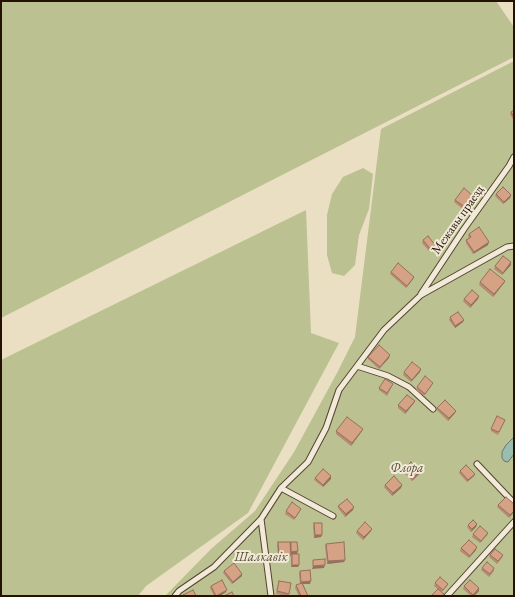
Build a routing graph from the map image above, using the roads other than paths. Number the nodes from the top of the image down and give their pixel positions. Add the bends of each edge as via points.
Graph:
1 (514, 157) edge
2 (514, 246) edge
3 (421, 295) junction
4 (357, 366) junction
5 (433, 409) dead end
6 (478, 464) dead end
7 (281, 488) junction
8 (514, 503) edge
9 (333, 516) dead end
10 (260, 519) junction
11 (514, 522) edge
12 (175, 596) edge
13 (271, 596) edge
14 (447, 596) edge

1 - 3 lane, Межавы праезд
2 - 3 lane via 507,247
3 - 4 lane via 384,330
4 - 5 lane via 388,376 409,387
4 - 7 lane via 340,390 326,428 308,462
6 - 8 lane
7 - 9 lane
7 - 10 lane
10 - 12 lane via 214,567
10 - 13 lane
11 - 14 lane

